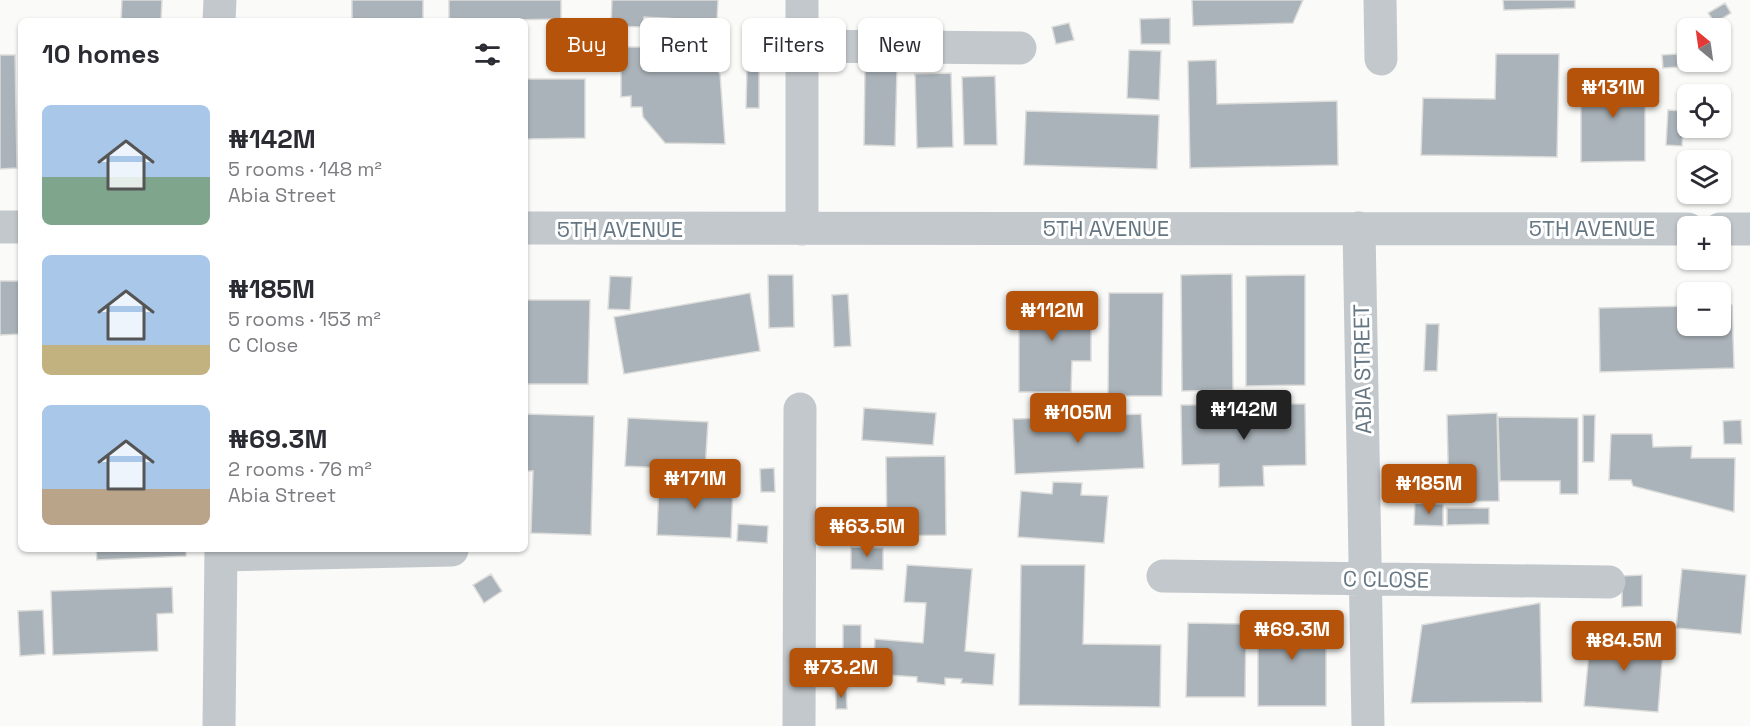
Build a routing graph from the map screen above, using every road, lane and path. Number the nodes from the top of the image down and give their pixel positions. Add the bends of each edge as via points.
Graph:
1 (220, 0) edge
2 (802, 0) edge
3 (1380, 0) edge
4 (219, 18) edge
5 (802, 18) edge
6 (846, 46) edge
7 (1020, 48) dead end
8 (1381, 59) dead end
9 (802, 72) edge
10 (0, 227) edge
11 (18, 227) edge
12 (528, 228) edge
13 (1359, 228) junction
14 (1677, 229) edge
15 (1731, 229) edge
16 (1750, 229) edge
17 (802, 230) junction
18 (800, 409) dead end
19 (221, 552) edge
20 (1163, 576) dead end
21 (1366, 579) junction
22 (1609, 582) dead end
23 (219, 726) edge
24 (799, 726) edge
25 (1368, 726) edge

1 - 4 street
2 - 5 street
3 - 8 street
6 - 7 street
9 - 17 street
10 - 11 street
12 - 17 street, 5TH AVENUE
13 - 14 street, 5TH AVENUE
13 - 17 street, 5TH AVENUE
13 - 21 street, ABIA STREET
15 - 16 street
18 - 24 street
19 - 23 street
20 - 21 street, C CLOSE
21 - 22 street, C CLOSE
21 - 25 street, ABIA STREET

